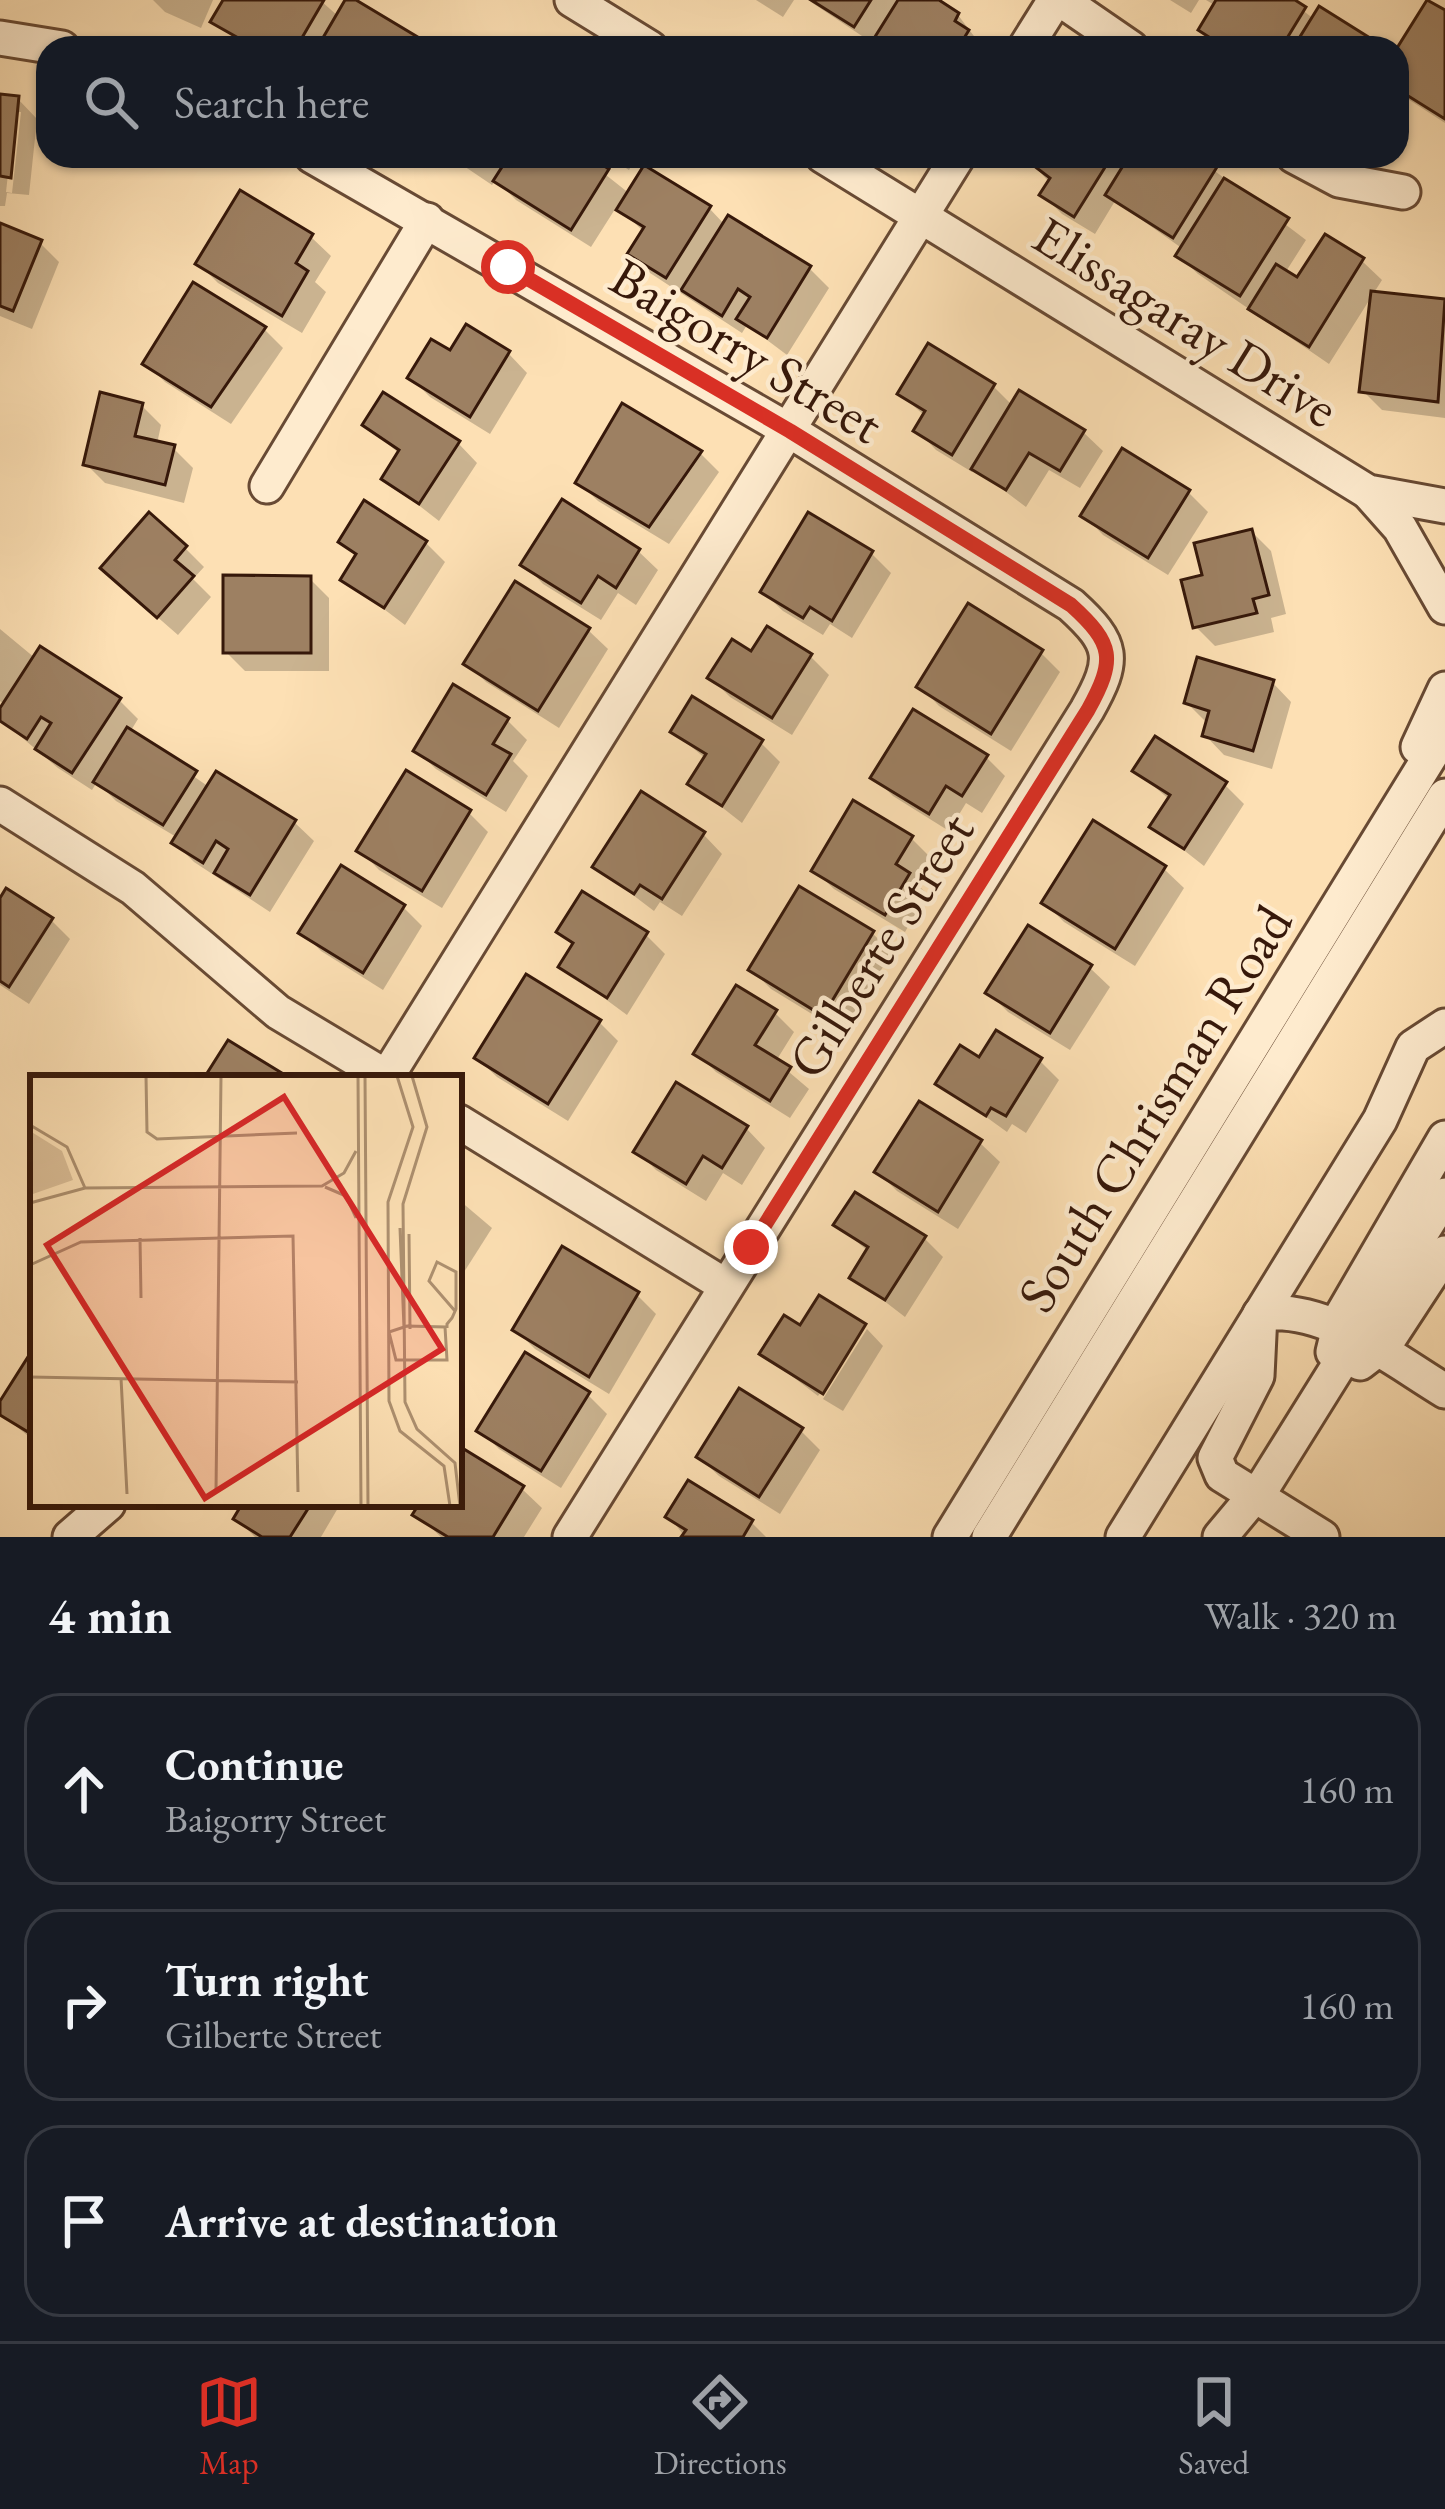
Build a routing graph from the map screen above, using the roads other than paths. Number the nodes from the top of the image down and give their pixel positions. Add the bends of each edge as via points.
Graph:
1 (572, 0) edge
2 (1058, 0) edge
3 (630, 36) edge
4 (1033, 36) edge
5 (1113, 36) edge
6 (0, 38) edge
7 (36, 44) edge
8 (334, 168) edge
9 (842, 168) edge
10 (951, 168) edge
11 (1316, 168) edge
12 (1402, 192) dead end
13 (921, 217) junction
14 (427, 220) junction
15 (790, 431) junction
16 (267, 486) dead end
17 (1368, 492) junction
18 (1445, 506) edge
19 (1445, 607) edge
20 (1108, 654) joint
21 (1445, 689) edge
22 (1445, 732) edge
23 (1445, 796) edge
24 (0, 804) edge
25 (1445, 1026) edge
26 (382, 1075) edge
27 (389, 1075) edge
28 (462, 1124) edge
29 (1445, 1138) edge
30 (1181, 1161) junction
31 (1445, 1195) edge
32 (1445, 1253) edge
33 (727, 1286) junction
34 (1260, 1315) junction
35 (1357, 1339) junction
36 (1445, 1391) edge
37 (1255, 1495) junction
38 (105, 1507) edge
39 (70, 1537) edge
40 (570, 1537) edge
41 (950, 1537) edge
42 (988, 1537) edge
43 (1123, 1537) edge
44 (1220, 1537) edge
45 (1322, 1537) edge

1 - 3 street
2 - 4 street
2 - 5 street
6 - 7 street
8 - 14 street, Baigorry Street
9 - 13 street, Elissagaray Drive
10 - 13 street
11 - 12 street
13 - 15 street
13 - 17 street, Elissagaray Drive
14 - 15 street, Baigorry Street
14 - 16 street
15 - 20 street, Baigorry Street via 1071,605 1102,632
15 - 27 street
17 - 18 street, Elissagaray Drive
17 - 19 street via 1400,528
20 - 33 street, Gilberte Street via 1088,710
21 - 30 street via 1430,727 1212,1081
22 - 30 street, South Chrisman Road
23 - 42 street, South Chrisman Road
24 - 26 street via 133,889 278,1012
25 - 34 street via 1413,1047 1380,1120
28 - 33 street
29 - 35 street
30 - 41 street, South Chrisman Road
31 - 35 street
32 - 35 street
33 - 40 street, Gilberte Street
34 - 35 street via 1280,1312
34 - 37 street via 1257,1376 1215,1458 1222,1475
34 - 43 street
35 - 36 street
35 - 37 street
37 - 44 street
37 - 45 street
38 - 39 street

